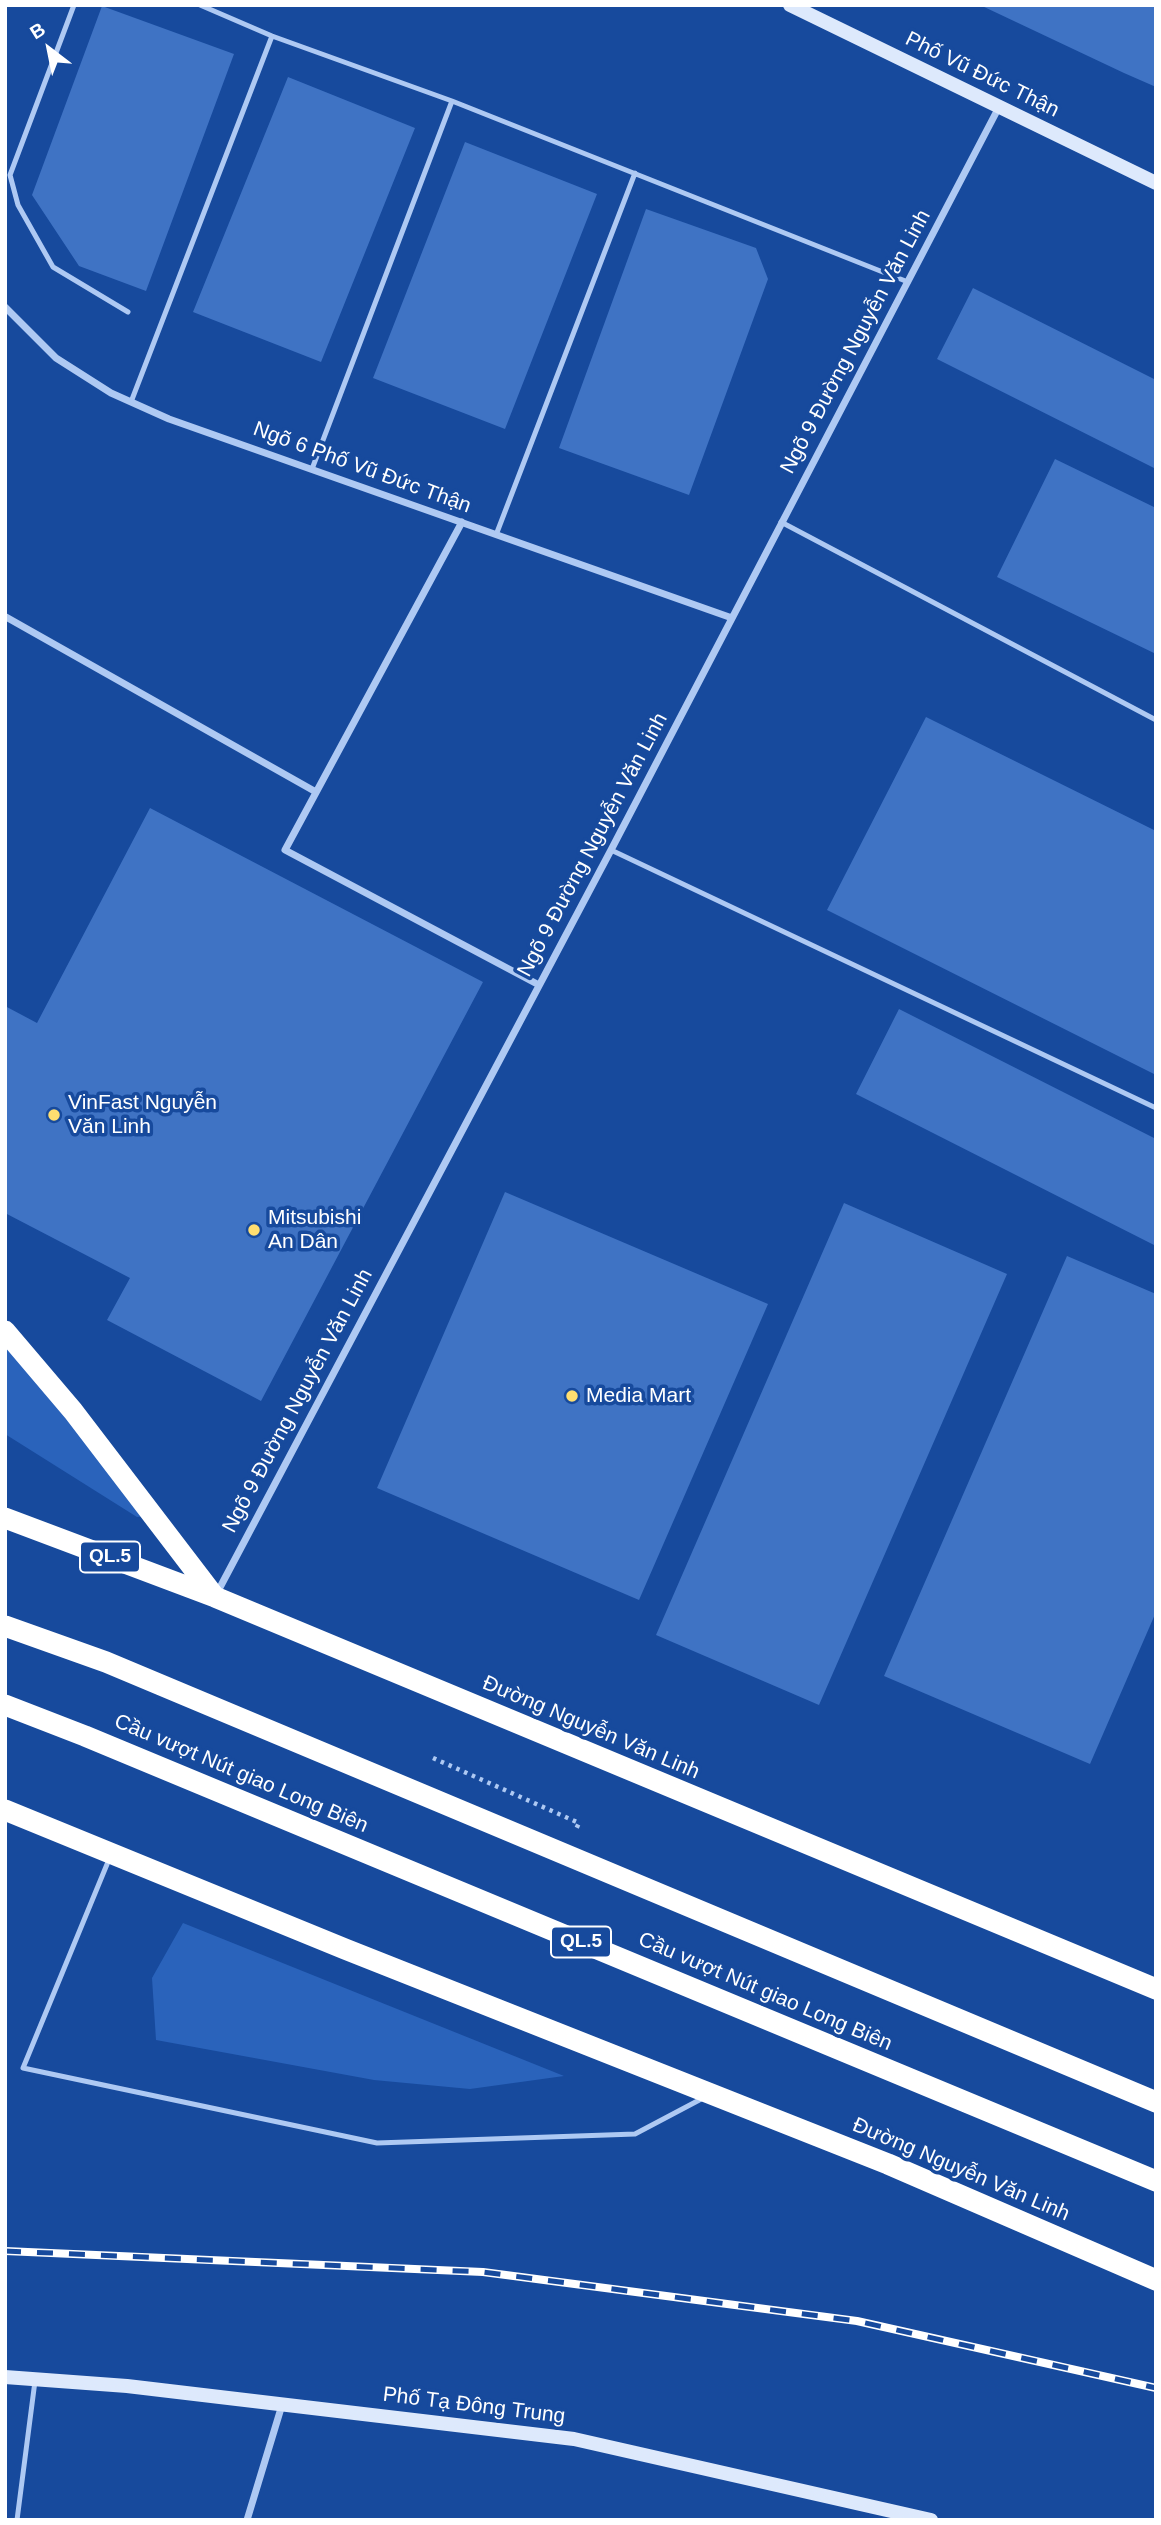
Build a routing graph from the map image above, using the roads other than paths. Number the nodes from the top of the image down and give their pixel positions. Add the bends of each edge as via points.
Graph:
1 (74, 5) edge
2 (200, 5) edge
3 (790, 5) edge
4 (272, 36) junction
5 (452, 101) junction
6 (999, 107) junction
7 (635, 173) junction
8 (1156, 183) edge
9 (908, 282) junction
10 (5, 307) edge
11 (128, 312) dead end
12 (131, 402) junction
13 (312, 469) junction
14 (461, 522) junction
15 (781, 522) junction
16 (496, 535) junction
17 (6, 617) edge
18 (732, 618) junction
19 (1156, 720) edge
20 (316, 792) junction
21 (611, 850) junction
22 (539, 985) junction
23 (1156, 1108) edge
24 (5, 1331) edge
25 (5, 1518) edge
26 (5, 1530) edge
27 (40, 1531) junction
28 (215, 1597) junction
29 (5, 1626) edge
30 (5, 1705) edge
31 (5, 1810) edge
32 (111, 1854) junction
33 (1156, 1989) edge
34 (711, 2094) junction
35 (1156, 2102) edge
36 (1156, 2182) edge
37 (1156, 2280) edge
38 (5, 2377) edge
39 (36, 2379) junction
40 (282, 2404) junction
41 (17, 2520) edge
42 (247, 2520) edge
43 (931, 2520) edge

1 - 11 lane via 10,174 18,205 53,267
2 - 4 lane
3 - 6 street, Phố Vũ Đức Thận
4 - 5 lane
4 - 12 lane
5 - 7 lane
5 - 13 lane
6 - 8 street, Phố Vũ Đức Thận
6 - 9 street, Ngõ 9 Đường Nguyễn Văn Linh
7 - 9 lane
7 - 16 lane
9 - 15 street, Ngõ 9 Đường Nguyễn Văn Linh
10 - 12 street, Ngõ 6 Phố Vũ Đức Thận via 56,358
12 - 13 street, Ngõ 6 Phố Vũ Đức Thận
13 - 14 street, Ngõ 6 Phố Vũ Đức Thận
14 - 16 street, Ngõ 6 Phố Vũ Đức Thận
14 - 20 street
15 - 18 street, Ngõ 9 Đường Nguyễn Văn Linh
15 - 19 lane
16 - 18 street, Ngõ 6 Phố Vũ Đức Thận
17 - 20 street
18 - 21 street, Ngõ 9 Đường Nguyễn Văn Linh
20 - 22 street via 285,850
21 - 22 street, Ngõ 9 Đường Nguyễn Văn Linh
21 - 23 lane
22 - 28 street, Ngõ 9 Đường Nguyễn Văn Linh
24 - 28 highway via 73,1411
25 - 27 highway, Đường Nguyễn Văn Linh / QL.5
26 - 27 highway
27 - 28 highway, Đường Nguyễn Văn Linh / QL.5
28 - 33 highway, Đường Nguyễn Văn Linh / QL.5
29 - 35 highway, bridge via 106,1662
30 - 36 highway, Cầu vượt Nút giao Long Biên / QL.5, bridge
31 - 32 highway, Đường Nguyễn Văn Linh
32 - 34 highway, Đường Nguyễn Văn Linh
32 - 34 lane via 23,2068 377,2143 635,2134
34 - 37 highway, Đường Nguyễn Văn Linh via 888,2164
38 - 39 street, Phố Tạ Đông Trung
39 - 40 street, Phố Tạ Đông Trung
39 - 41 lane
40 - 42 street
40 - 43 street, Phố Tạ Đông Trung via 575,2439

